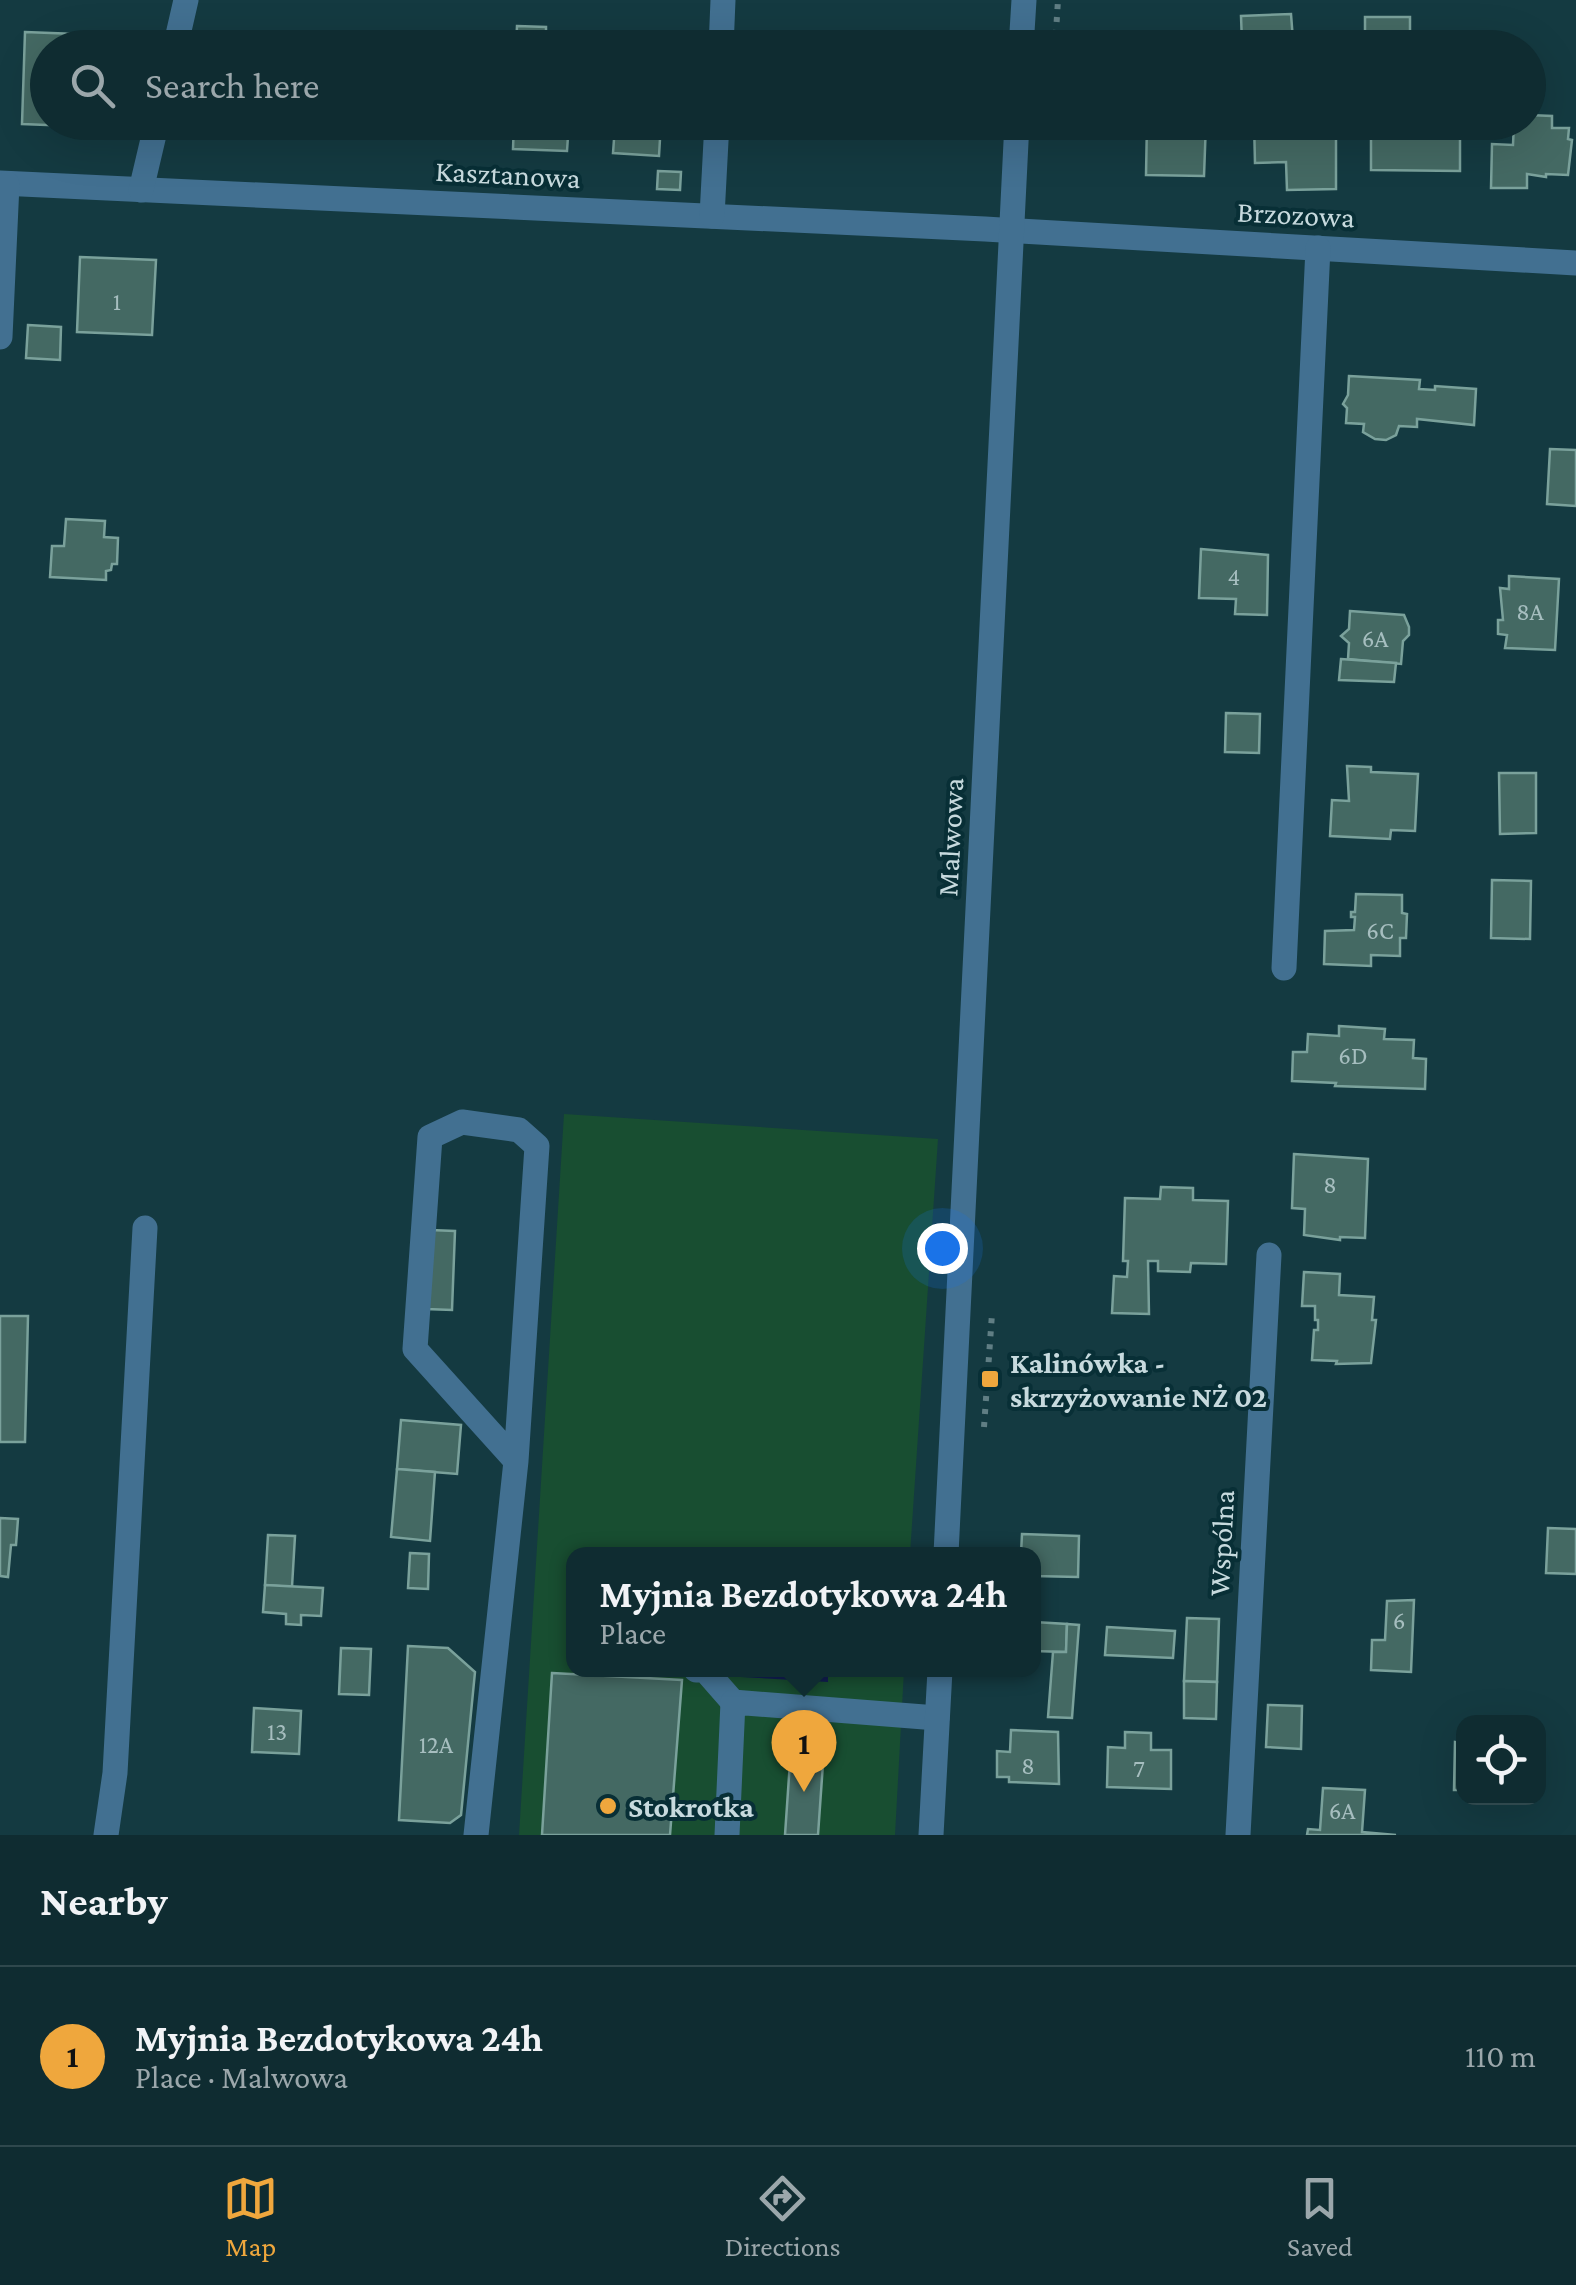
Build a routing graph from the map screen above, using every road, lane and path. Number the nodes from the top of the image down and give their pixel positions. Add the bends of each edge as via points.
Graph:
1 (186, 0) edge
2 (724, 0) edge
3 (1024, 0) edge
4 (1058, 0) edge
5 (179, 30) edge
6 (722, 30) edge
7 (1022, 30) edge
8 (1056, 30) edge
9 (153, 140) edge
10 (716, 140) edge
11 (1016, 140) edge
12 (4, 183) edge
13 (142, 190) junction
14 (712, 216) junction
15 (1012, 231) junction
16 (1318, 248) junction
17 (1576, 262) edge
18 (0, 336) edge
19 (1284, 968) dead end
20 (145, 1228) dead end
21 (1268, 1255) dead end
22 (516, 1461) junction
23 (946, 1547) edge
24 (711, 1677) edge
25 (940, 1677) edge
26 (733, 1702) junction
27 (938, 1718) junction
28 (106, 1835) edge
29 (476, 1835) edge
30 (727, 1835) edge
31 (931, 1835) edge
32 (1238, 1835) edge

1 - 5 street
2 - 6 street
3 - 7 street
4 - 8 path
9 - 13 street
10 - 14 street
11 - 15 street, Malwowa
12 - 13 street, Kasztanowa
12 - 18 street
13 - 14 street, Kasztanowa
14 - 15 street, Kasztanowa
15 - 16 street, Brzozowa
15 - 23 street, Malwowa
16 - 17 street, Brzozowa
16 - 19 street
20 - 28 street via 115,1773
21 - 32 street, Wspólna
22 - 22 street via 538,1146 518,1130 462,1122 430,1138 416,1349
22 - 29 street
24 - 26 street
25 - 27 street
26 - 27 street
26 - 30 street
27 - 31 street

